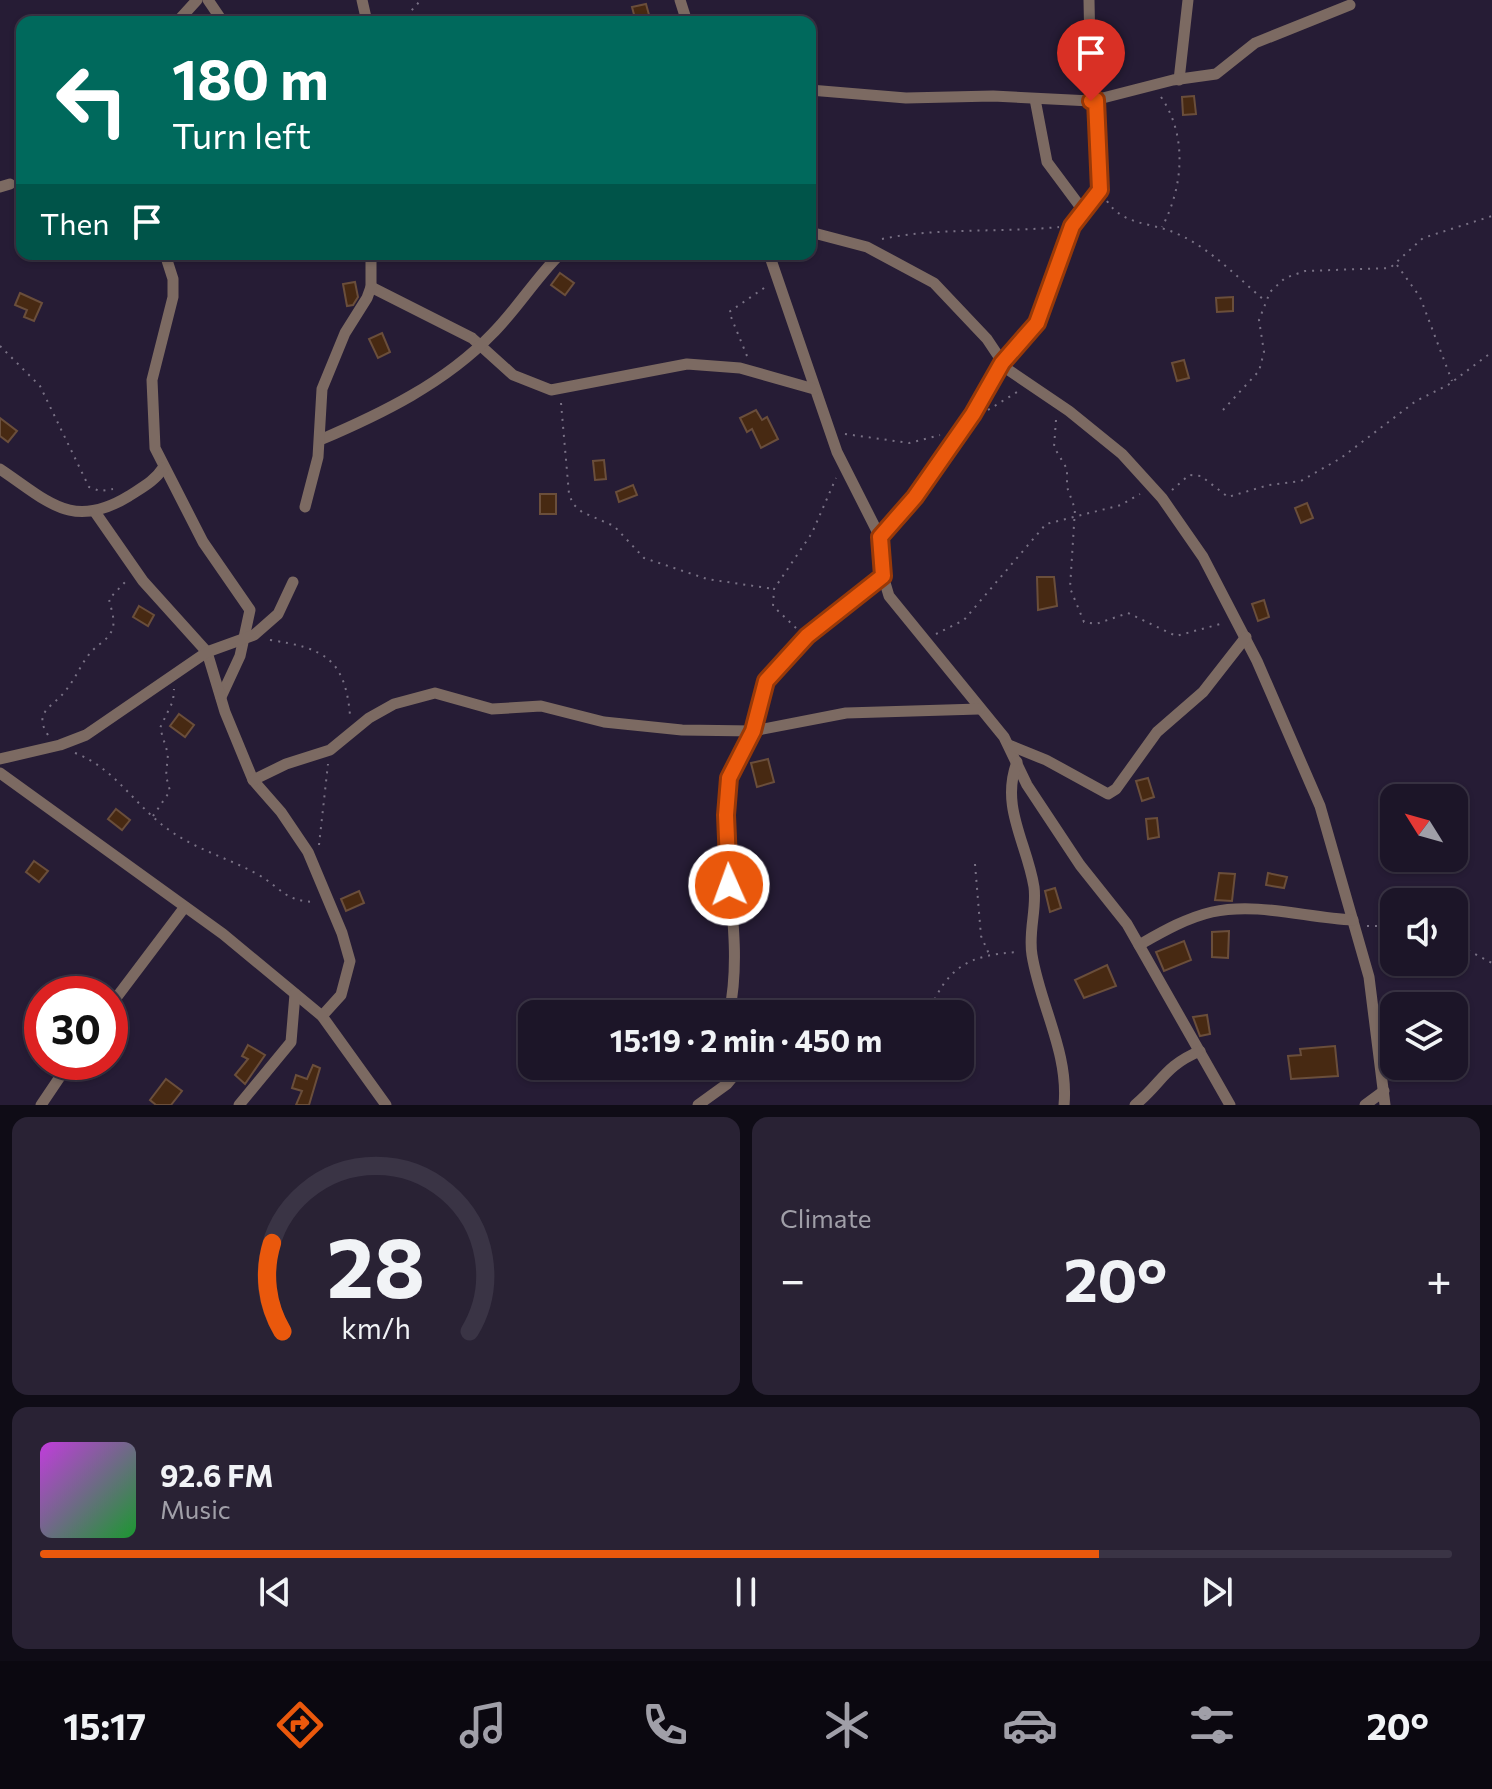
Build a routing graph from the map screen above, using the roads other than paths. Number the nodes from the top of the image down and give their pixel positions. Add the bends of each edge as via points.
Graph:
1 (197, 0) edge
2 (1089, 0) edge
3 (1188, 0) edge
4 (1350, 5) dead end
5 (182, 16) edge
6 (1179, 80) junction
7 (816, 90) edge
8 (1035, 99) junction
9 (1093, 100) junction
10 (1082, 209) junction
11 (816, 233) edge
12 (167, 260) edge
13 (371, 260) edge
14 (555, 260) edge
15 (771, 260) edge
16 (371, 287) junction
17 (481, 346) junction
18 (1002, 363) junction
19 (814, 389) junction
20 (320, 440) junction
21 (163, 468) junction
22 (0, 469) edge
23 (305, 507) dead end
24 (95, 512) junction
25 (880, 537) junction
26 (883, 576) junction
27 (293, 582) dead end
28 (1246, 637) junction
29 (247, 638) junction
30 (207, 652) junction
31 (221, 697) junction
32 (979, 709) junction
33 (753, 731) junction
34 (1009, 745) junction
35 (0, 759) edge
36 (1017, 762) junction
37 (0, 773) edge
38 (253, 780) junction
39 (184, 908) junction
40 (1354, 924) junction
41 (1139, 945) junction
42 (128, 982) edge
43 (295, 994) junction
44 (731, 1000) edge
45 (322, 1016) junction
46 (1200, 1051) junction
47 (58, 1080) edge
48 (728, 1080) edge
49 (1384, 1091) junction
50 (703, 1104) edge
51 (41, 1105) edge
52 (239, 1105) edge
53 (386, 1105) edge
54 (1064, 1105) edge
55 (1135, 1105) edge
56 (1230, 1105) edge
57 (1365, 1105) edge
58 (1385, 1105) edge

1 - 5 street
2 - 9 street
3 - 6 street
4 - 6 street via 1255,43 1216,74
6 - 9 street
7 - 8 street via 906,98
8 - 9 street
8 - 10 street via 1047,162
9 - 10 street via 1100,190
10 - 18 street via 1037,323
11 - 18 street via 859,244 934,283 987,339
12 - 21 street via 173,297 151,393 155,448
13 - 16 street
14 - 17 street
15 - 19 street
16 - 17 street
16 - 20 street via 322,389
17 - 19 street via 513,375 558,390 669,365 708,364
17 - 20 street via 385,411
18 - 25 street via 967,423
18 - 28 street via 1122,454 1151,485 1203,557
19 - 25 street
20 - 23 street
21 - 24 street via 109,509
21 - 29 street via 203,542 248,606
22 - 24 street via 66,511
24 - 30 street via 137,572
25 - 26 street
26 - 32 street via 892,600
26 - 33 street via 807,636 766,681
27 - 29 street via 278,614
28 - 34 street via 1215,679 1157,732 1108,794
28 - 40 street via 1320,806
29 - 30 street
29 - 31 street
30 - 31 street
30 - 35 street via 102,727 58,746
31 - 38 street
32 - 33 street via 846,713
32 - 34 street
33 - 38 street via 637,727 541,706 484,707 435,693 394,704 338,744
33 - 44 street via 732,769 726,799 736,968
34 - 36 street
36 - 41 street via 1080,865
36 - 54 street via 1010,799 1034,890 1031,951 1054,1025
37 - 39 street
38 - 45 street via 281,812 313,865 350,961 341,995
39 - 42 street
39 - 43 street
40 - 41 street via 1276,911 1213,912
40 - 49 street via 1369,977
41 - 46 street
43 - 45 street
43 - 52 street via 291,1042
45 - 53 street
46 - 55 street via 1166,1069
46 - 56 street
47 - 51 street
48 - 50 street
49 - 57 street
49 - 58 street

